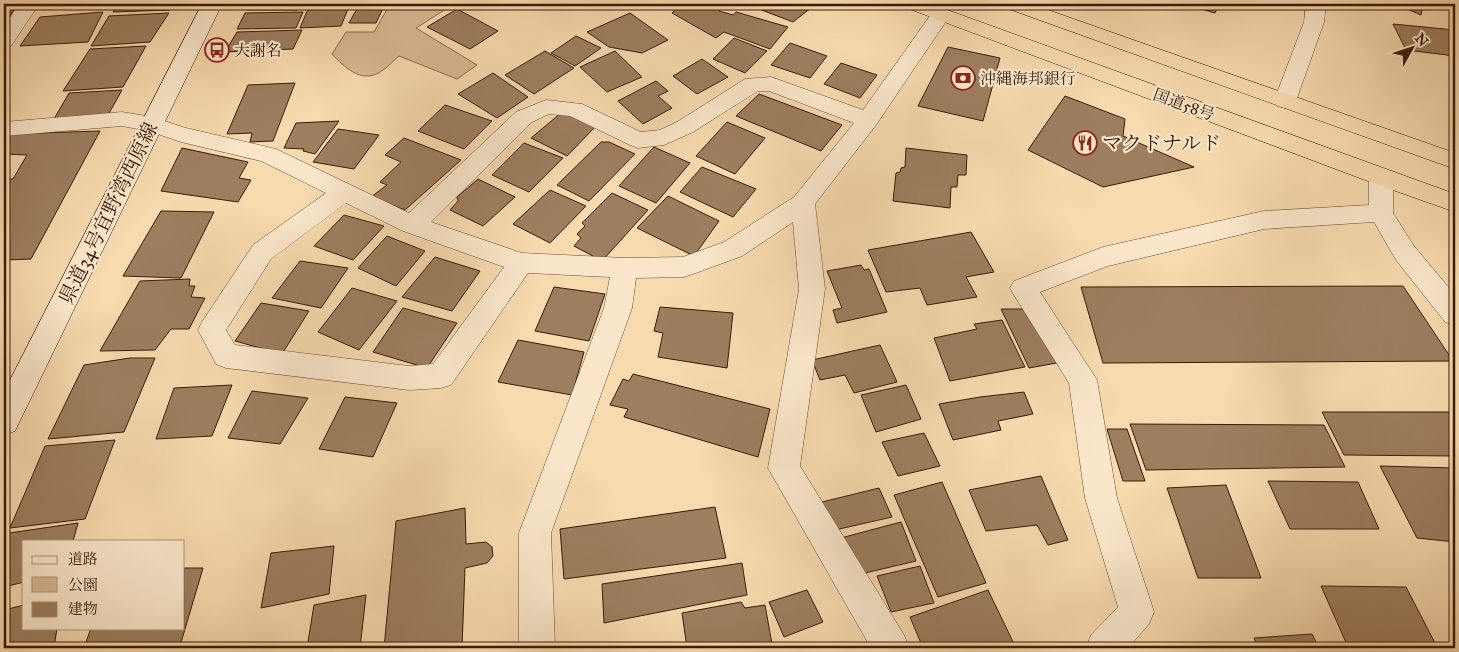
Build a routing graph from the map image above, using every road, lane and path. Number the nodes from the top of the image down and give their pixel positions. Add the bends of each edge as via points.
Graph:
1 (29, 4) edge
2 (212, 4) edge
3 (914, 4) edge
4 (1013, 4) edge
5 (1316, 4) edge
6 (941, 14) junction
7 (4, 42) edge
8 (1285, 101) junction
9 (868, 120) junction
10 (152, 124) junction
11 (4, 128) edge
12 (1455, 161) edge
13 (1381, 178) junction
14 (344, 192) junction
15 (803, 203) junction
16 (1455, 203) edge
17 (1381, 213) junction
18 (412, 225) junction
19 (522, 263) junction
20 (625, 268) junction
21 (1455, 314) edge
22 (4, 422) edge
23 (537, 648) edge
24 (890, 648) edge
25 (1104, 648) edge

1 - 7 street
2 - 10 street, 県道34号宜野湾西原線
3 - 6 highway, 国道58号
4 - 8 highway, 国道58号
5 - 8 street via 1314,22
6 - 9 street
6 - 13 highway, 国道58号
8 - 12 highway, 国道58号
9 - 15 street
9 - 18 street via 771,84 753,84 664,138 638,140 574,109 546,107 524,117
10 - 11 street via 122,119
10 - 14 street via 268,155
10 - 22 street, 県道34号宜野湾西原線
13 - 16 highway, 国道58号
13 - 17 street
14 - 18 street
14 - 19 street via 262,252 212,330 226,356 410,378 441,376
15 - 20 street via 733,249 684,268
15 - 24 street via 812,289 784,468
17 - 21 street via 1405,253
17 - 25 street via 1264,220 1103,257 1023,288 1083,380 1100,498 1137,612
18 - 19 street
19 - 20 street
20 - 23 street via 618,308 535,533

